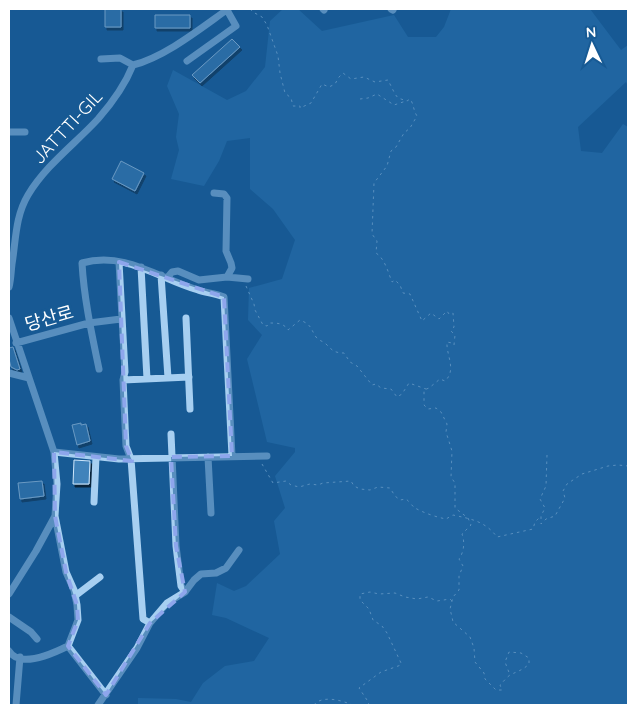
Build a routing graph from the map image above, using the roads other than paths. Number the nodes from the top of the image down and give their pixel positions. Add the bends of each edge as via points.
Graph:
1 (228, 9) edge
2 (101, 58) dead end
3 (187, 61) dead end
4 (133, 65) junction
5 (9, 132) edge
6 (24, 132) dead end
7 (214, 193) dead end
8 (119, 262) junction
9 (140, 267) junction
10 (164, 276) junction
11 (227, 277) junction
12 (248, 279) road end
13 (9, 287) edge
14 (9, 318) edge
15 (186, 318) dead end
16 (121, 319) junction
17 (90, 322) junction
18 (16, 343) junction
19 (99, 369) dead end
20 (9, 373) edge
21 (189, 377) junction
22 (29, 378) junction
23 (168, 378) junction
24 (147, 379) junction
25 (122, 380) junction
26 (190, 408) dead end
27 (170, 434) dead end
28 (54, 452) junction
29 (96, 456) junction
30 (208, 456) junction
31 (232, 456) junction
32 (268, 456) dead end
33 (171, 457) junction
34 (131, 459) junction
35 (94, 502) dead end
36 (211, 513) dead end
37 (55, 516) junction
38 (239, 550) dead end
39 (100, 577) dead end
40 (9, 592) edge
41 (185, 592) junction
42 (75, 596) junction
43 (9, 617) edge
44 (150, 623) junction
45 (37, 639) dead end
46 (68, 646) junction
47 (9, 651) edge
48 (20, 657) junction
49 (106, 695) junction
50 (16, 705) edge
51 (98, 705) edge

1 - 3 street via 236,26
1 - 4 street via 160,54
2 - 4 street via 120,58
4 - 13 street, JATTTI-GIL via 114,99 98,119 47,169 29,192 16,224
5 - 6 street
7 - 11 street via 224,194 227,198 226,252 232,268
8 - 9 street
8 - 16 street
8 - 17 street via 82,263
9 - 10 street
9 - 24 street
10 - 11 street via 178,271 199,280
10 - 23 street
10 - 31 street via 198,290 224,296
11 - 12 street
14 - 18 street
15 - 21 street
16 - 17 street, 당산로
16 - 25 street via 125,372
17 - 18 street, 당산로
17 - 19 street, 당산로
18 - 22 street
20 - 22 street
21 - 23 street
21 - 26 street
22 - 28 street
23 - 24 street
24 - 25 street
25 - 34 street via 126,446
27 - 33 street
28 - 29 street
28 - 37 street via 58,484
29 - 34 street
29 - 35 street
30 - 31 street
30 - 33 street
30 - 36 street
31 - 32 street
33 - 34 street
33 - 41 street via 176,546 181,586
34 - 44 street via 143,619
37 - 40 street
37 - 42 street via 66,572
38 - 41 street via 226,568 216,573 201,574
39 - 42 street
41 - 44 street via 167,604
42 - 46 street via 78,620
43 - 45 street
44 - 49 street
46 - 48 street via 36,659
46 - 49 street
47 - 48 street
48 - 50 street
49 - 51 street

